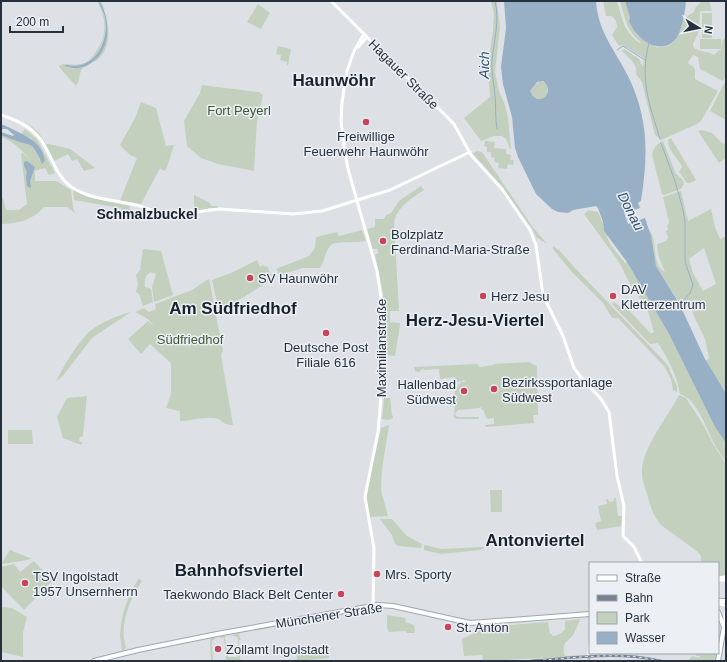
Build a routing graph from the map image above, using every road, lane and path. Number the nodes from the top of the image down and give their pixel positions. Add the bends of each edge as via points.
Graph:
1 (331, 1) edge
2 (366, 35) junction
3 (1, 115) edge
4 (470, 152) junction
5 (356, 201) junction
6 (195, 214) junction
7 (189, 215) junction
8 (642, 562) edge
9 (373, 606) junction
10 (726, 611) edge
11 (589, 614) edge
12 (719, 614) edge
13 (725, 629) edge
14 (94, 661) edge
15 (718, 661) edge

1 - 2 street, Hagauer Straße
2 - 4 street, Hagauer Straße via 452,120
2 - 5 street, Maximilianstraße via 353,54 347,71 342,102 341,120 346,159
3 - 7 street via 30,128 40,138 60,175 76,190 160,213
4 - 5 street via 390,190
4 - 8 street, Hagauer Straße via 502,189 530,230 536,245 543,295 564,336 574,368 608,410 617,476 624,502 623,536 636,550
5 - 6 street via 322,211 300,214 220,209
5 - 9 street, Maximilianstraße via 379,280 383,325 379,424 365,496 374,548
6 - 7 street via 192,211
6 - 7 street via 193,218
9 - 11 main road, Münchener Straße via 393,606 470,623
9 - 14 main road, Münchener Straße via 216,634
10 - 13 street
12 - 13 main road
13 - 15 main road

